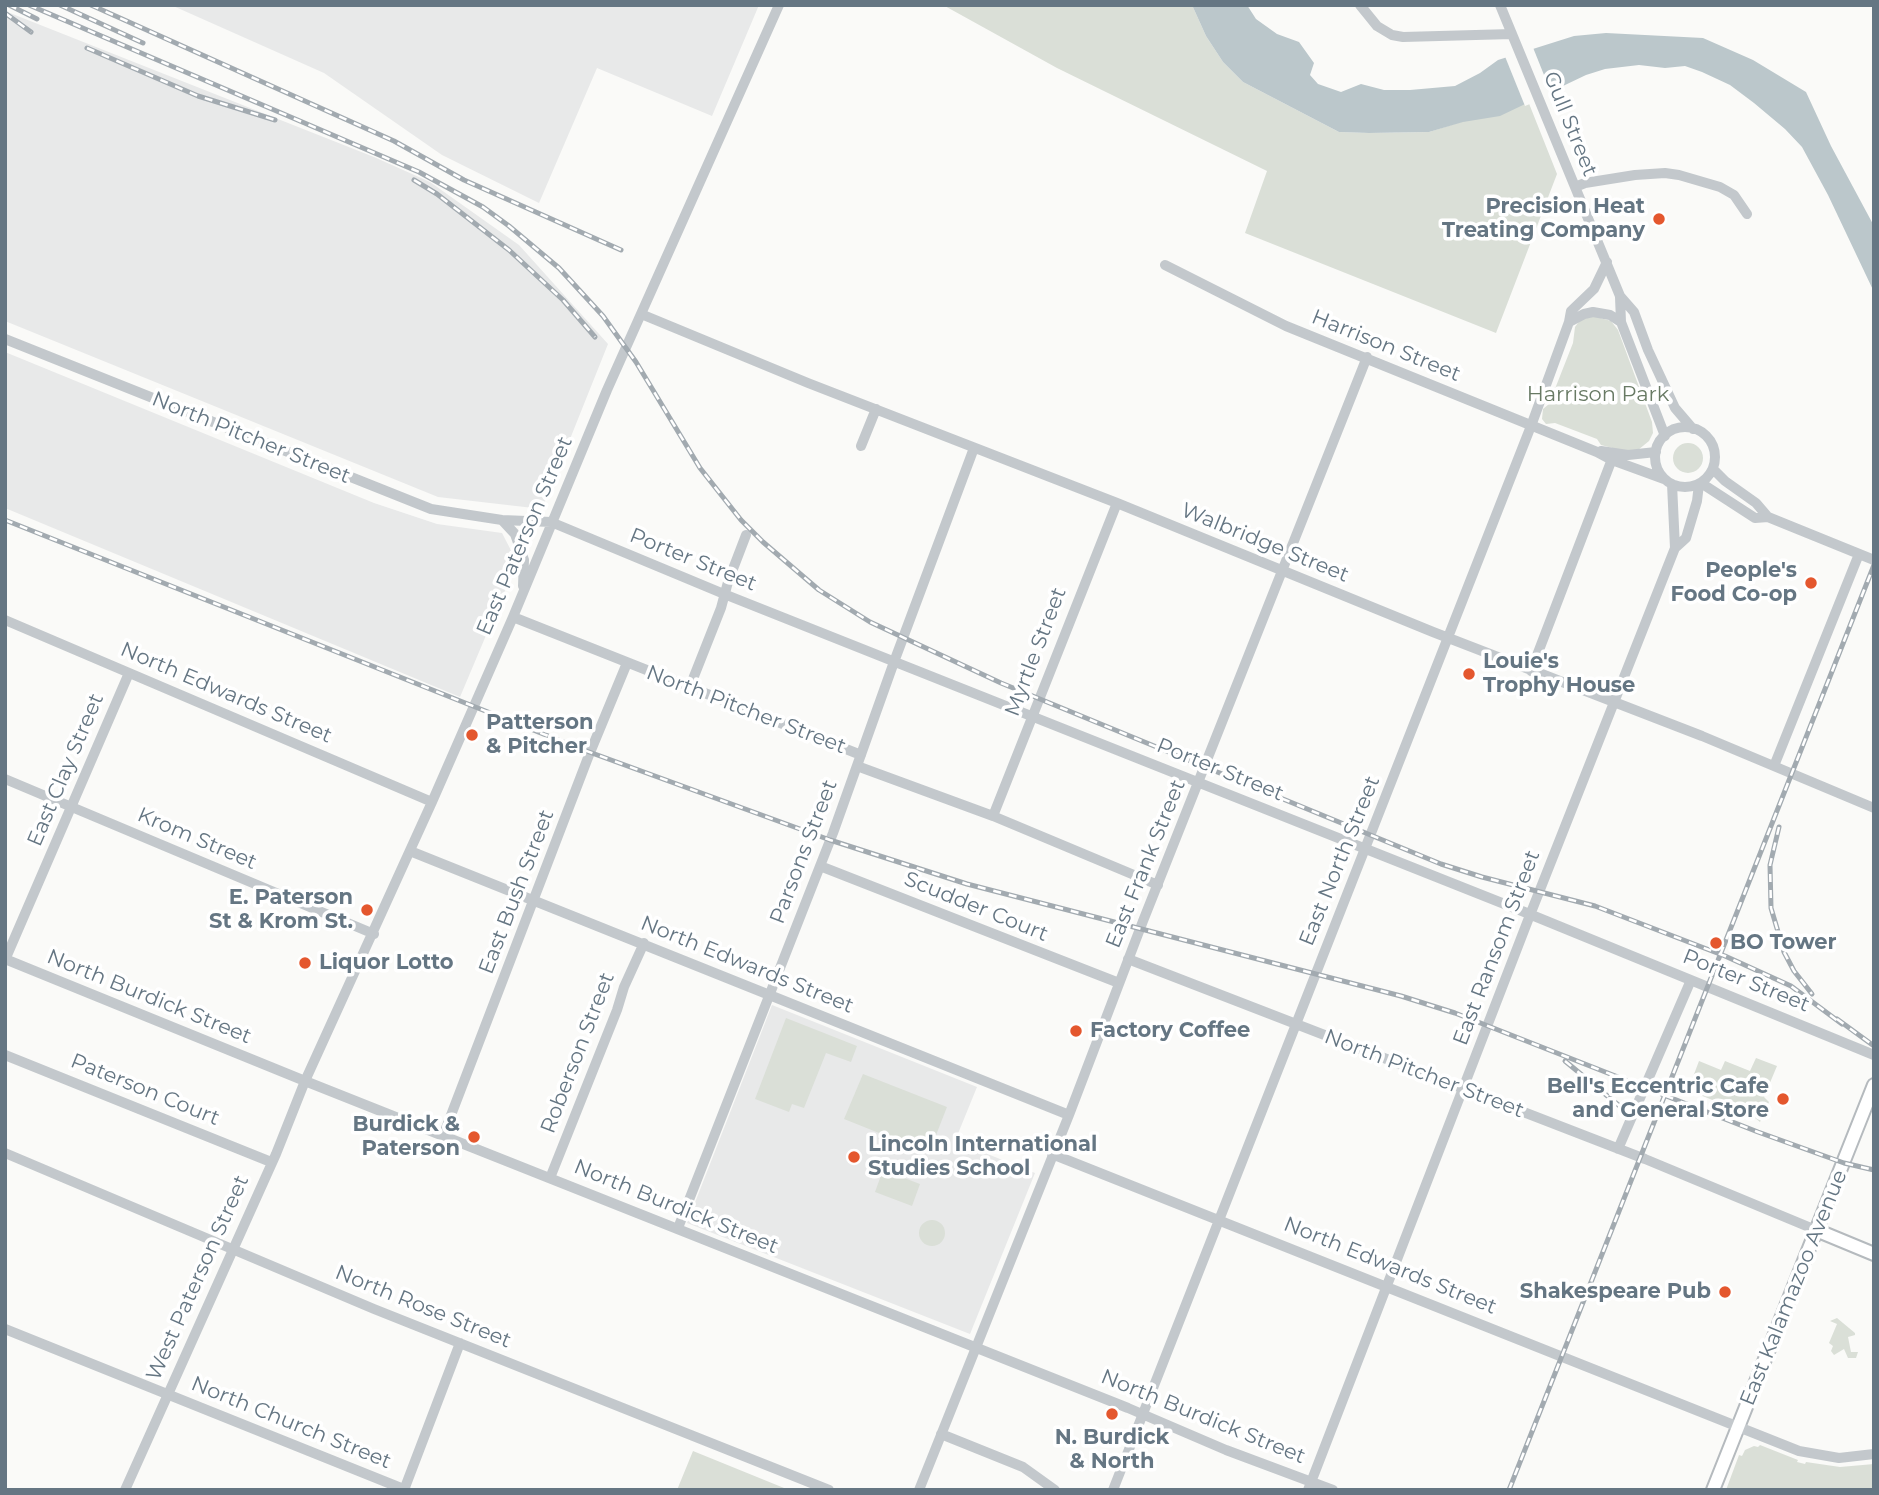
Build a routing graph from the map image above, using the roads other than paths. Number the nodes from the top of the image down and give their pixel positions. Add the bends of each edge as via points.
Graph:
1 (779, 5) edge
2 (1360, 5) edge
3 (1500, 5) edge
4 (1512, 36) junction
5 (1575, 187) junction
6 (1747, 214) dead end
7 (1606, 262) junction
8 (1166, 265) dead end
9 (1620, 296) junction
10 (641, 314) junction
11 (1569, 322) junction
12 (1622, 323) junction
13 (5, 339) edge
14 (1367, 357) junction
15 (876, 409) junction
16 (1531, 426) junction
17 (1693, 429) junction
18 (1665, 436) junction
19 (861, 446) dead end
20 (974, 448) junction
21 (1597, 452) junction
22 (1656, 452) junction
23 (1612, 459) junction
24 (1713, 469) junction
25 (1668, 482) junction
26 (1700, 483) junction
27 (1117, 503) junction
28 (1768, 517) junction
29 (502, 520) junction
30 (551, 522) junction
31 (746, 535) dead end
32 (1675, 548) junction
33 (1859, 554) junction
34 (1874, 560) edge
35 (1282, 570) junction
36 (523, 593) junction
37 (724, 594) junction
38 (513, 617) junction
39 (5, 620) edge
40 (1448, 638) junction
41 (894, 662) junction
42 (627, 663) junction
43 (1531, 671) junction
44 (130, 673) junction
45 (689, 689) junction
46 (1614, 704) junction
47 (1031, 716) junction
48 (861, 755) junction
49 (857, 766) junction
50 (1774, 766) junction
51 (5, 779) edge
52 (1199, 783) junction
53 (432, 802) junction
54 (71, 807) junction
55 (1874, 808) edge
56 (993, 816) junction
57 (1365, 849) junction
58 (410, 851) junction
59 (820, 866) junction
60 (1158, 885) junction
61 (535, 901) junction
62 (1530, 915) junction
63 (374, 934) junction
64 (644, 943) junction
65 (5, 959) edge
66 (1128, 959) junction
67 (1691, 980) junction
68 (1119, 983) junction
69 (771, 996) junction
70 (1296, 1025) junction
71 (5, 1055) edge
72 (1874, 1055) edge
73 (305, 1081) junction
74 (1462, 1089) junction
75 (1872, 1093) edge
76 (1069, 1115) junction
77 (443, 1136) junction
78 (1618, 1149) junction
79 (5, 1153) edge
80 (1052, 1154) junction
81 (271, 1162) junction
82 (550, 1178) junction
83 (1219, 1219) junction
84 (678, 1228) junction
85 (1816, 1230) junction
86 (232, 1250) junction
87 (1874, 1254) edge
88 (1388, 1286) junction
89 (5, 1329) edge
90 (460, 1343) junction
91 (976, 1347) junction
92 (168, 1394) junction
93 (1143, 1414) junction
94 (1739, 1427) junction
95 (941, 1434) junction
96 (1874, 1454) edge
97 (1310, 1486) edge
98 (125, 1490) edge
99 (405, 1490) edge
100 (829, 1490) edge
101 (919, 1490) edge
102 (1055, 1490) edge
103 (1113, 1490) edge
104 (1333, 1490) edge
105 (1713, 1490) edge

1 - 10 street, East Paterson Street
2 - 4 street via 1377,26 1392,35
3 - 4 street, Gull Street
4 - 5 street, Gull Street
5 - 6 street via 1635,175 1679,175 1734,195
5 - 7 street, Gull Street
7 - 9 street, Gull Street
7 - 11 street, East North Street via 1594,289 1571,311
8 - 14 street, Harrison Street via 1286,326
9 - 12 street, Gull Street
9 - 17 street, Gull Street via 1634,312 1675,408
10 - 15 street, Walbridge Street
10 - 30 street, East Paterson Street
11 - 12 street via 1593,312
11 - 16 street, East North Street
12 - 18 street, Gull Street
13 - 29 street, North Pitcher Street via 406,500 431,509
14 - 16 street, Harrison Street
14 - 35 street, East Frank Street
15 - 19 street
15 - 20 street, Walbridge Street
16 - 21 street, Harrison Street
16 - 40 street, East North Street
17 - 18 street via 1673,430
17 - 24 street via 1714,449
18 - 22 street
20 - 27 street, Walbridge Street
20 - 41 street, Parsons Street
21 - 22 street, Harrison Street
21 - 23 street, Harrison Street
22 - 25 street via 1656,462
23 - 25 street, Harrison Street
23 - 43 street
24 - 26 street
24 - 28 street
25 - 26 street via 1681,487
25 - 32 street, East Ransom Street
26 - 28 street via 1755,518
26 - 32 street, East Ransom Street via 1686,538
27 - 35 street, Walbridge Street
27 - 47 street, Myrtle Street
28 - 33 street
29 - 30 street, North Pitcher Street
29 - 36 street via 515,534 524,560
30 - 36 street, East Paterson Street
30 - 37 street, Porter Street
31 - 37 street
32 - 46 street, East Ransom Street
33 - 34 street
33 - 50 street
35 - 40 street, Walbridge Street
35 - 52 street, East Frank Street
36 - 38 street, East Paterson Street
37 - 41 street, Porter Street
37 - 45 street
38 - 42 street, North Pitcher Street
38 - 53 street, East Paterson Street
39 - 44 street, North Edwards Street
40 - 43 street, Walbridge Street
40 - 57 street, East North Street
41 - 47 street, Porter Street
41 - 48 street, Parsons Street
42 - 45 street, North Pitcher Street
42 - 61 street, East Bush Street
43 - 46 street, Walbridge Street
44 - 53 street, North Edwards Street
44 - 54 street, East Clay Street
45 - 48 street, North Pitcher Street
46 - 50 street, Walbridge Street
46 - 62 street, East Ransom Street
47 - 52 street, Porter Street
47 - 56 street, Myrtle Street
48 - 49 street, Parsons Street
49 - 56 street, North Pitcher Street
49 - 59 street, Parsons Street
50 - 55 street, Walbridge Street
51 - 54 street, Krom Street
52 - 57 street, Porter Street
52 - 60 street, East Frank Street
53 - 58 street, East Paterson Street
54 - 63 street, Krom Street
54 - 65 street, East Clay Street
56 - 60 street, North Pitcher Street
57 - 62 street, Porter Street
57 - 70 street, East North Street
58 - 61 street, North Edwards Street
58 - 63 street, East Paterson Street
59 - 68 street, Scudder Court
59 - 69 street, Parsons Street
60 - 66 street, East Frank Street
61 - 64 street, North Edwards Street
61 - 77 street, East Bush Street
62 - 67 street, Porter Street
62 - 74 street, East Ransom Street
63 - 73 street, East Paterson Street
64 - 69 street, North Edwards Street
64 - 82 street, Roberson Street
65 - 73 street, North Burdick Street
66 - 68 street, East Frank Street
66 - 70 street, North Pitcher Street
67 - 72 street, Porter Street
67 - 78 street
68 - 76 street, East Frank Street
69 - 76 street, North Edwards Street
69 - 84 street, Parsons Street
70 - 74 street, North Pitcher Street
70 - 83 street, East North Street
71 - 81 street, Paterson Court
73 - 77 street, North Burdick Street
73 - 81 street, West Paterson Street
74 - 78 street, North Pitcher Street
74 - 88 street, East Ransom Street
75 - 85 main road, East Kalamazoo Avenue
76 - 80 street, East Frank Street
77 - 82 street, North Burdick Street
78 - 85 street, North Pitcher Street
79 - 86 street, North Rose Street
80 - 83 street, North Edwards Street
80 - 91 street, East Frank Street
81 - 86 street, West Paterson Street
82 - 84 street, North Burdick Street
83 - 88 street, North Edwards Street
83 - 93 street, East North Street
84 - 91 street, North Burdick Street
85 - 87 main road, North Pitcher Street
85 - 94 main road, East Kalamazoo Avenue
86 - 90 street, North Rose Street
86 - 92 street, West Paterson Street
88 - 94 street, North Edwards Street
88 - 97 street, East Ransom Street
89 - 92 street, North Church Street
90 - 99 street
90 - 100 street, North Rose Street
91 - 93 street, North Burdick Street
91 - 95 street, East Frank Street
92 - 98 street, West Paterson Street
92 - 99 street, North Church Street
93 - 97 street, North Burdick Street
93 - 103 street, East North Street
94 - 96 street, North Edwards Street via 1814,1455
94 - 105 main road, East Kalamazoo Avenue
95 - 101 street, East Frank Street
95 - 102 street via 1023,1467
97 - 104 street, North Burdick Street

